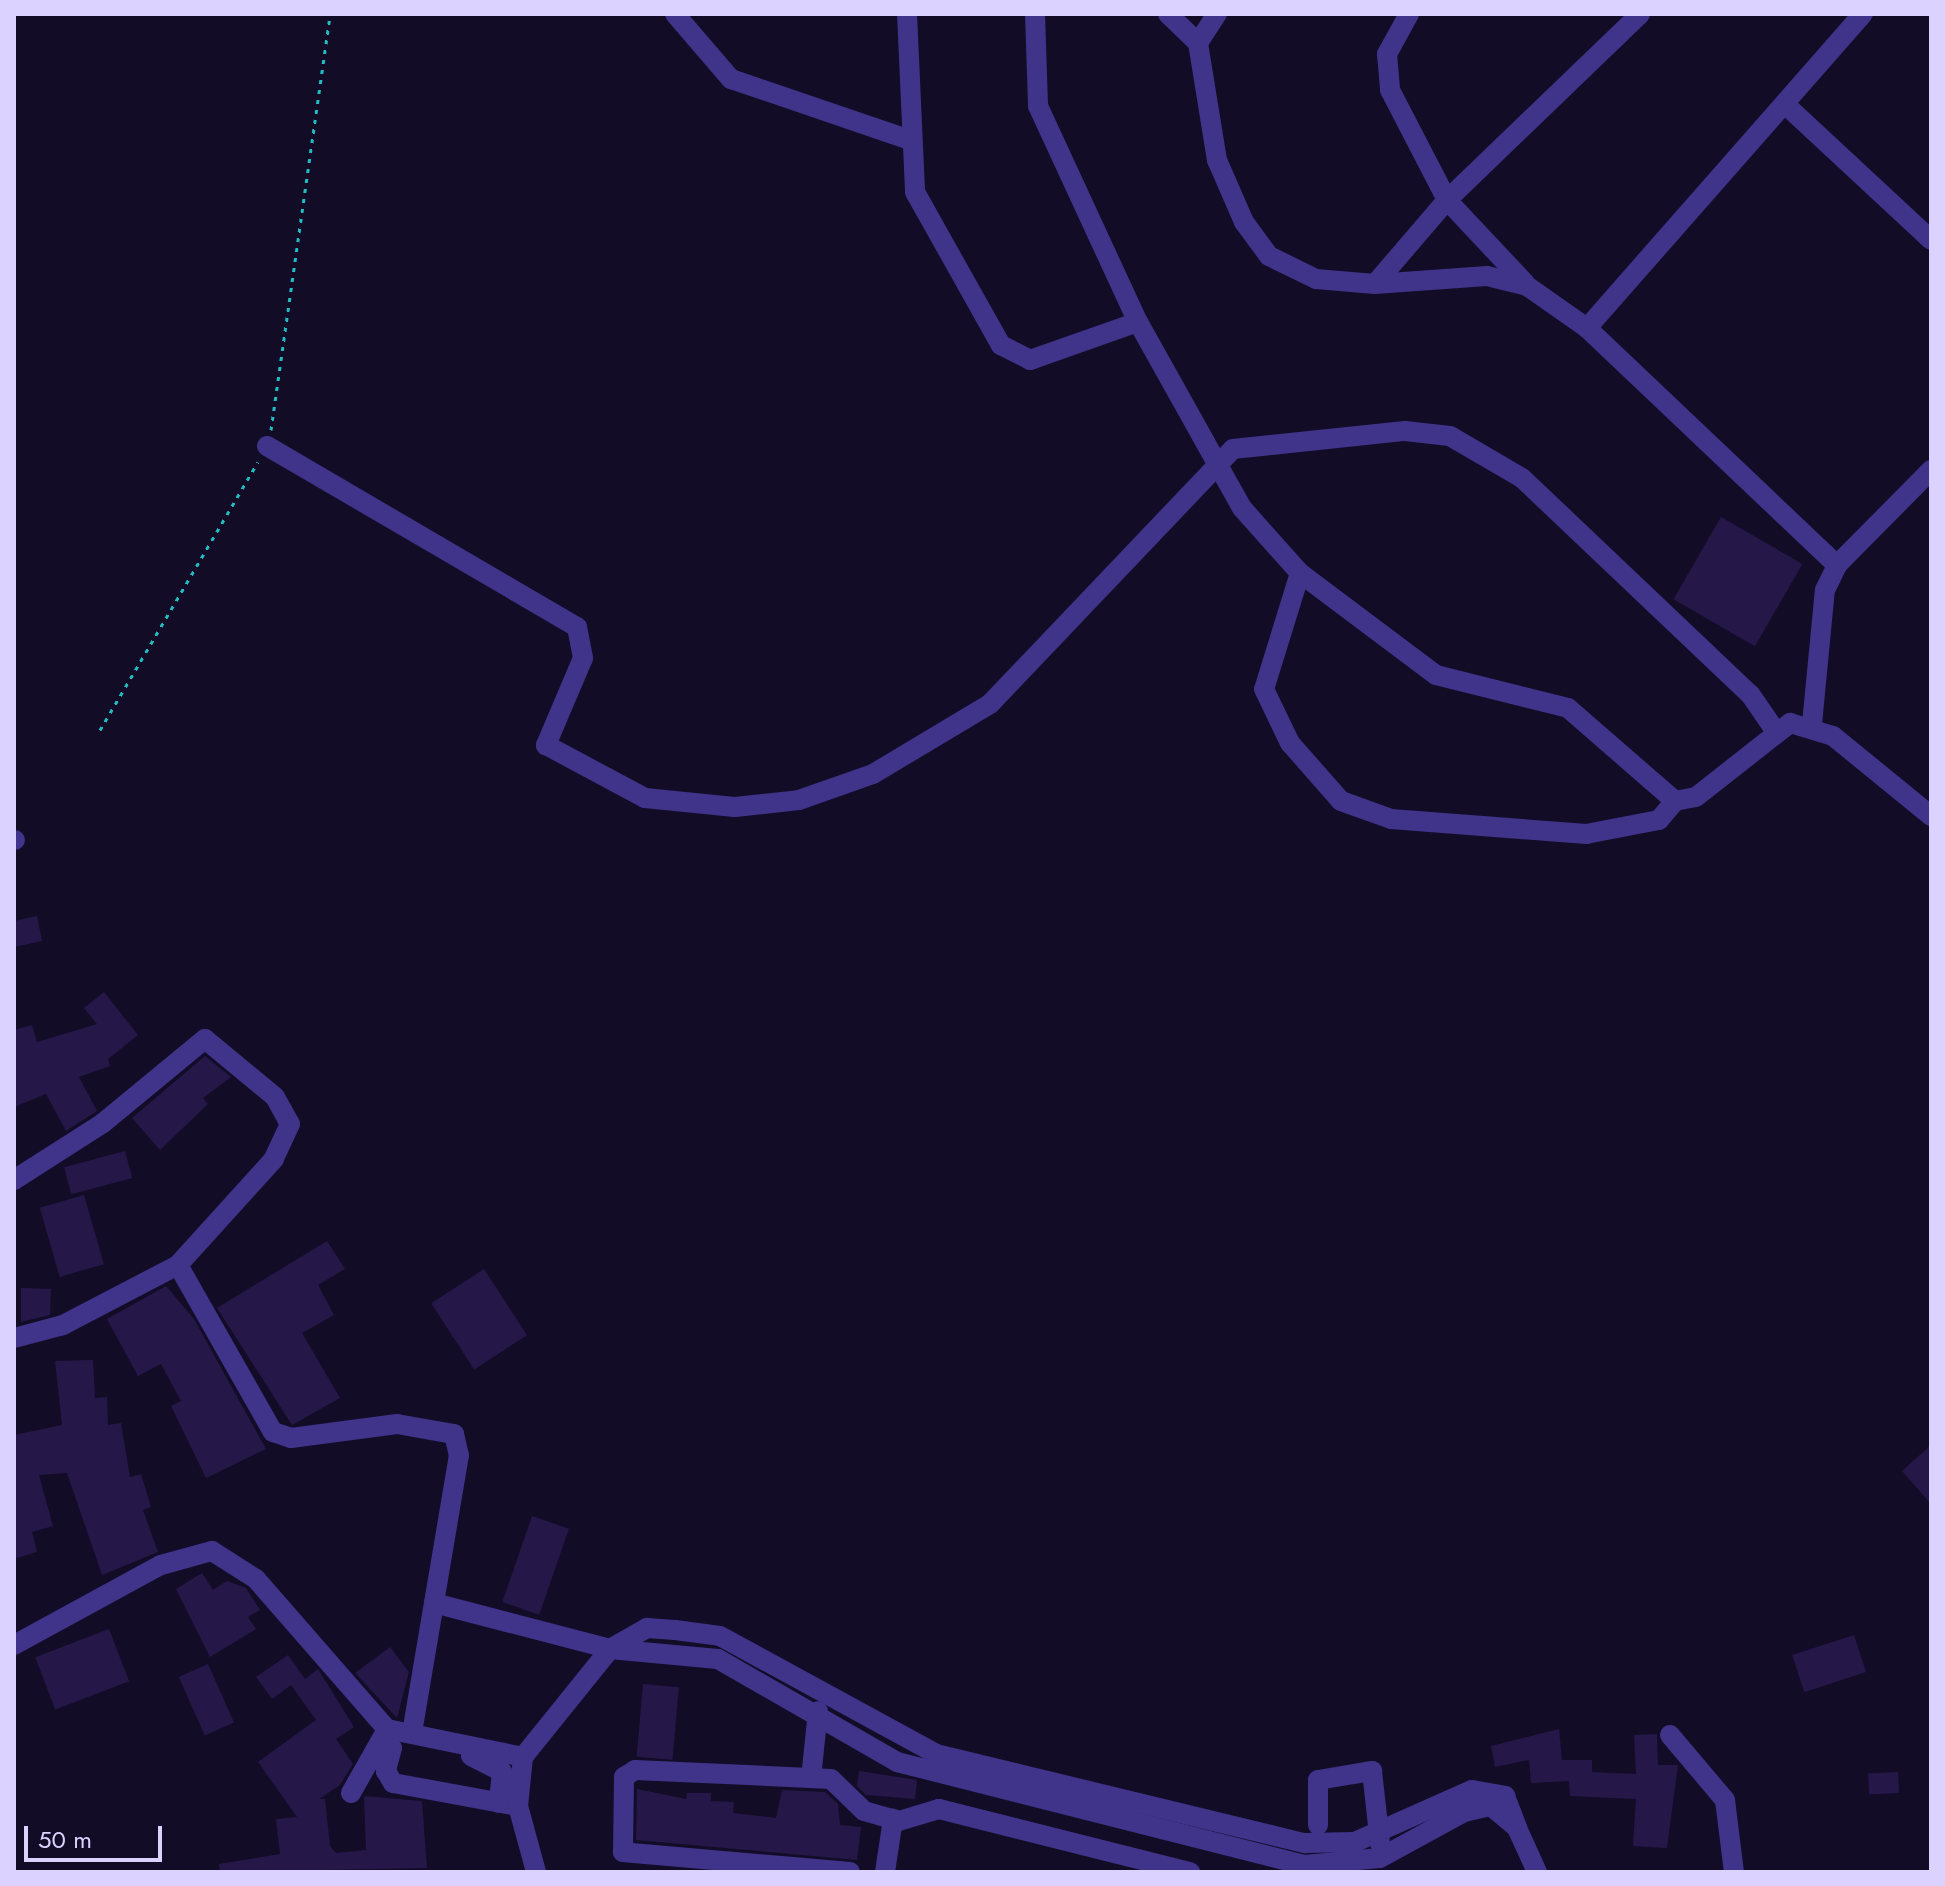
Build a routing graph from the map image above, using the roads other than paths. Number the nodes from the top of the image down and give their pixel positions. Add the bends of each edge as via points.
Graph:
1 (675, 14) edge
2 (907, 14) edge
3 (1035, 14) edge
4 (1168, 14) edge
5 (1217, 14) edge
6 (1409, 14) edge
7 (1640, 14) edge
8 (1863, 14) edge
9 (1198, 43) junction
10 (1788, 107) junction
11 (907, 139) junction
12 (1447, 200) junction
13 (1931, 240) edge
14 (1375, 284) junction
15 (1527, 286) junction
16 (1138, 322) junction
17 (1587, 328) junction
18 (267, 446) road end
19 (1220, 461) junction
20 (1931, 470) edge
21 (1837, 565) junction
22 (1300, 573) junction
23 (1812, 724) junction
24 (1774, 729) junction
25 (1675, 801) junction
26 (1931, 816) edge
27 (14, 1180) edge
28 (178, 1265) junction
29 (14, 1338) edge
30 (434, 1603) junction
31 (14, 1645) edge
32 (610, 1649) junction
33 (822, 1696) junction
34 (817, 1719) junction
35 (412, 1732) junction
36 (1670, 1735) dead end
37 (386, 1741) junction
38 (523, 1757) junction
39 (811, 1778) junction
40 (351, 1793) dead end
41 (1498, 1800) junction
42 (1145, 1803) junction
43 (509, 1804) junction
44 (893, 1819) junction
45 (1141, 1824) junction
46 (1318, 1825) dead end
47 (1249, 1829) junction
48 (1380, 1833) junction
49 (1245, 1850) junction
50 (1380, 1865) edge
51 (1130, 1866) edge
52 (536, 1872) edge
53 (850, 1872) edge
54 (885, 1872) edge
55 (1190, 1872) edge
56 (1528, 1872) edge
57 (1537, 1872) edge
58 (1734, 1872) edge

1 - 11 street via 731,79
2 - 11 street
3 - 16 street via 1038,106
4 - 9 street
5 - 9 street
6 - 12 street via 1386,70 1422,162
7 - 12 street
8 - 10 street
9 - 14 street via 1217,160 1255,241 1292,271
10 - 13 street
10 - 17 street
11 - 16 street via 926,222 1010,355 1040,359
12 - 14 street
12 - 15 street
14 - 15 street via 1487,276
15 - 17 street
16 - 19 street
17 - 21 street
18 - 19 street via 577,627 583,658 546,730 546,745 558,756 645,798 735,807 799,800 873,774 990,704
19 - 22 street via 1260,535
19 - 24 street via 1242,444 1405,431 1470,446 1522,478 1582,533 1750,694
20 - 21 street
21 - 23 street via 1820,615
22 - 25 street via 1436,675 1568,708
22 - 25 street via 1264,689 1290,743 1341,801 1391,819 1586,834 1659,820
23 - 24 street
23 - 26 street
24 - 25 street via 1696,797
27 - 28 street via 103,1123 197,1043 217,1042 275,1097 290,1124 274,1159
28 - 29 street via 63,1325
28 - 30 street via 273,1432 291,1438 397,1424 454,1434 459,1455
30 - 32 street
30 - 35 street
31 - 37 street via 161,1565 212,1551 256,1579
32 - 33 street via 647,1628 720,1636
32 - 34 street via 718,1659
32 - 38 street
33 - 34 street
33 - 42 street via 936,1754
34 - 39 street
34 - 45 street via 897,1762
35 - 37 street
35 - 38 street
36 - 58 street via 1725,1800
37 - 40 street
37 - 43 street via 492,1760 502,1772
37 - 43 street via 386,1771 393,1783
38 - 43 street
39 - 44 street via 841,1783 855,1805
39 - 53 street via 635,1770 624,1777 619,1845 623,1852
41 - 48 street via 1472,1790
41 - 50 street via 1464,1812
41 - 56 street
41 - 57 street
42 - 45 street
42 - 47 street
43 - 52 street
44 - 51 street via 939,1809
44 - 54 street
45 - 49 street
46 - 48 street via 1318,1780 1372,1771
47 - 48 street via 1328,1844
47 - 49 street
48 - 50 street
49 - 50 street via 1304,1865
51 - 55 street

